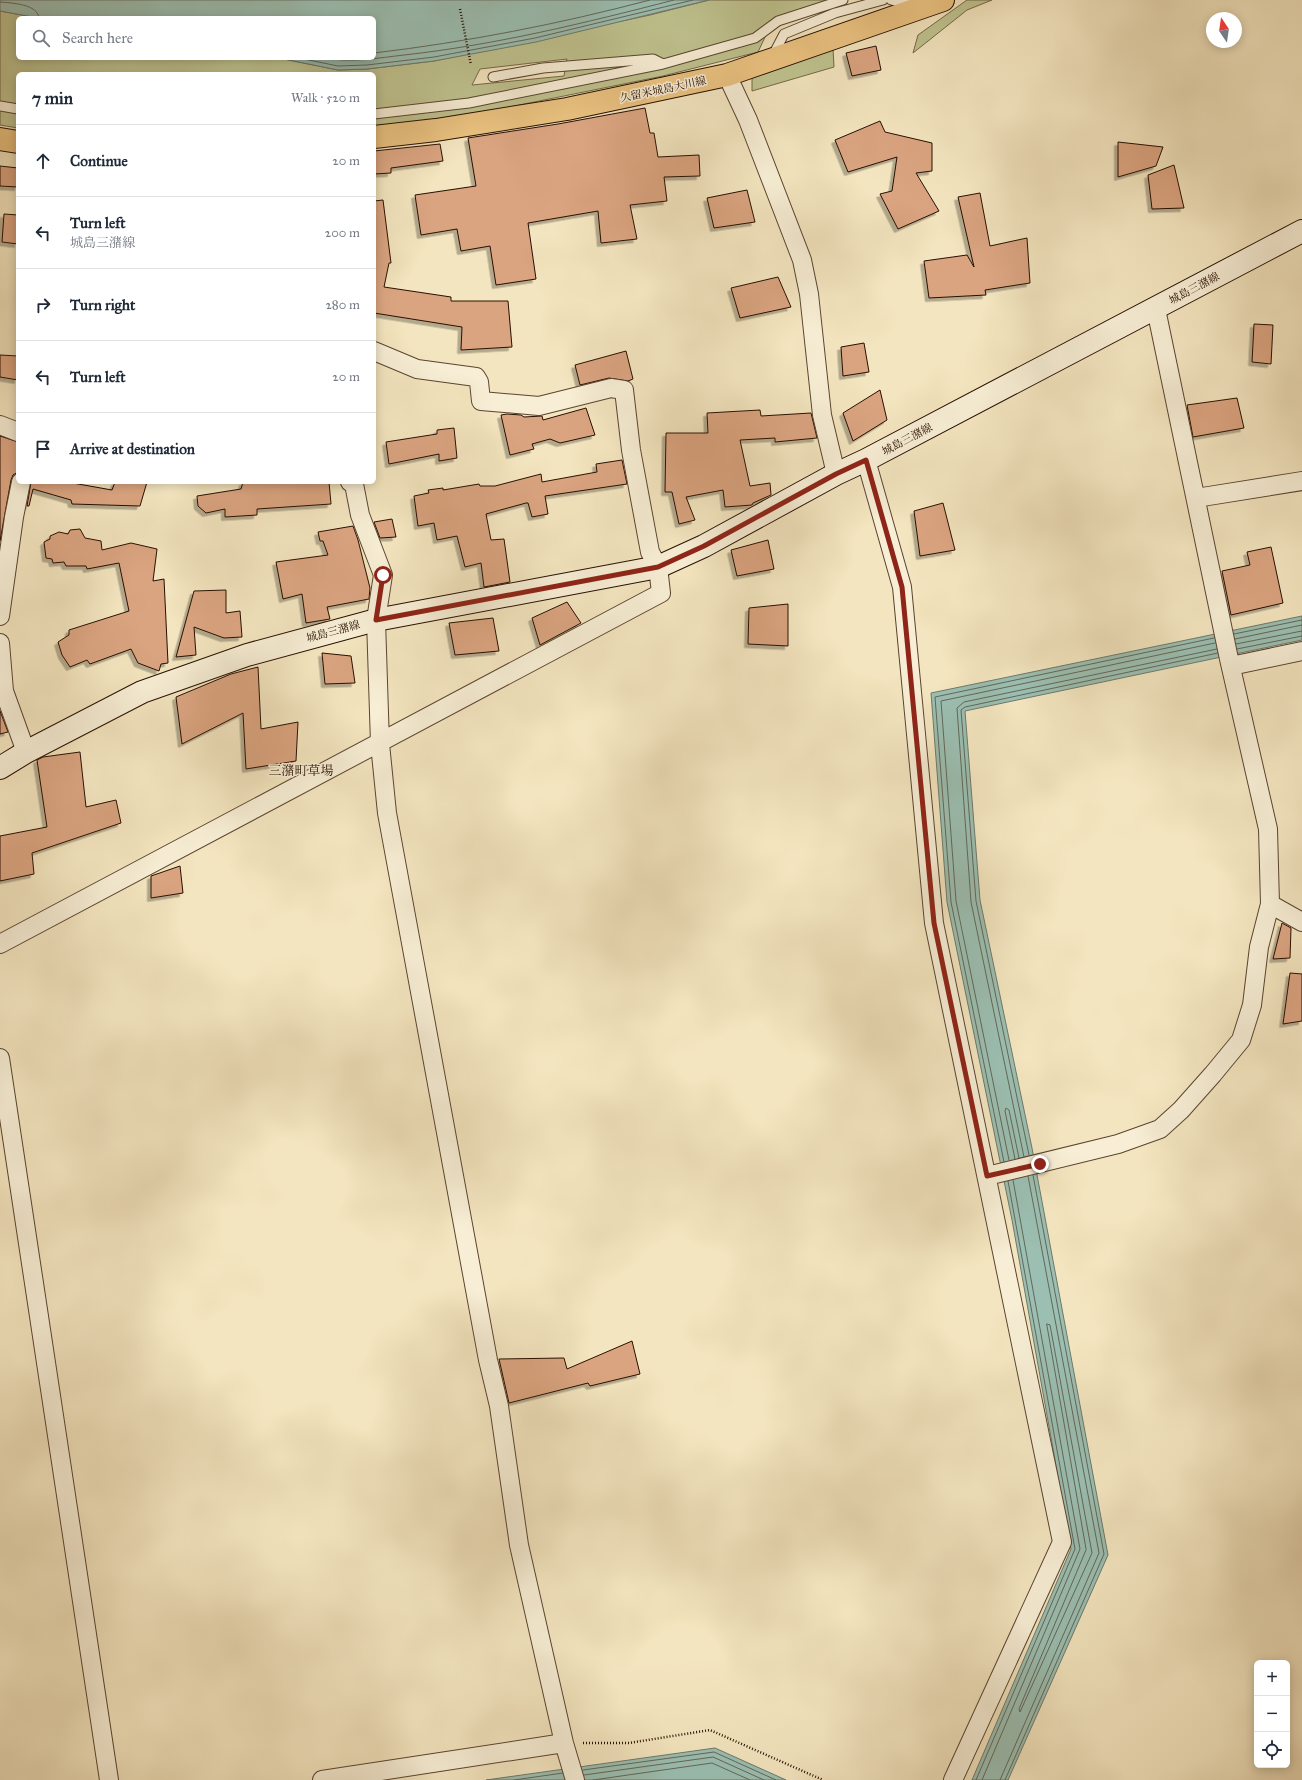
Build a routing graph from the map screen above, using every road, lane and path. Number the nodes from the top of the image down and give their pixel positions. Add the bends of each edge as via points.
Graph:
1 (843, 0) edge
2 (883, 0) edge
3 (892, 0) edge
4 (943, 0) edge
5 (832, 4) junction
6 (921, 8) junction
7 (460, 9) dead end
8 (835, 13) junction
9 (770, 60) junction
10 (663, 64) junction
11 (471, 66) dead end
12 (727, 75) junction
13 (493, 77) dead end
14 (0, 106) edge
15 (16, 109) edge
16 (376, 114) edge
17 (376, 137) edge
18 (0, 139) edge
19 (16, 142) edge
20 (1302, 231) edge
21 (1156, 309) junction
22 (376, 352) edge
23 (0, 425) edge
24 (16, 431) edge
25 (866, 460) junction
26 (836, 474) junction
27 (1302, 481) edge
28 (21, 484) edge
29 (354, 484) edge
30 (1196, 498) junction
31 (658, 567) junction
32 (0, 616) edge
33 (376, 620) junction
34 (0, 643) edge
35 (1302, 651) edge
36 (1230, 662) junction
37 (380, 744) junction
38 (26, 752) junction
39 (0, 768) edge
40 (1270, 904) junction
41 (1302, 922) edge
42 (0, 944) edge
43 (0, 1058) edge
44 (987, 1176) junction
45 (564, 1743) junction
46 (109, 1780) edge
47 (322, 1780) edge
48 (575, 1780) edge
49 (823, 1780) edge
50 (953, 1780) edge

1 - 5 lane
2 - 8 lane
3 - 6 lane
4 - 6 main road, 久留米城島大川線
5 - 8 lane
5 - 10 lane via 778,21 756,38
6 - 9 main road, 久留米城島大川線
7 - 11 path
8 - 9 lane via 784,34
9 - 12 main road, 久留米城島大川線
10 - 13 lane via 654,59 543,68
10 - 16 lane via 469,103
12 - 17 main road, 久留米城島大川線 via 567,109
12 - 26 street via 748,120 802,260 809,294 822,415
14 - 15 lane
18 - 19 main road
20 - 21 main road, 城島三潴線
21 - 25 main road, 城島三潴線
21 - 30 street
22 - 31 street via 417,369 476,377 482,401 539,406 611,388 624,390 631,450 650,552
23 - 24 street
25 - 26 main road, 城島三潴線
25 - 44 street via 902,587 934,923
26 - 31 main road, 城島三潴線 via 704,546
27 - 30 street
28 - 32 street
29 - 33 street via 360,515 383,575
30 - 36 street
31 - 33 main road, 城島三潴線
31 - 37 street via 661,593
33 - 37 street
33 - 38 main road, 城島三潴線 via 247,655 142,692
34 - 38 street via 4,691
35 - 36 street
36 - 40 street via 1268,829
37 - 42 street
37 - 45 street via 386,813 488,1360 499,1406 519,1545
38 - 39 main road, 城島三潴線
40 - 41 street
40 - 44 street via 1259,947 1252,1004 1241,1040 1181,1110 1160,1129 1118,1144
43 - 46 street
44 - 50 street via 1062,1542
45 - 47 street
45 - 48 street
45 - 49 path via 628,1743 710,1730

